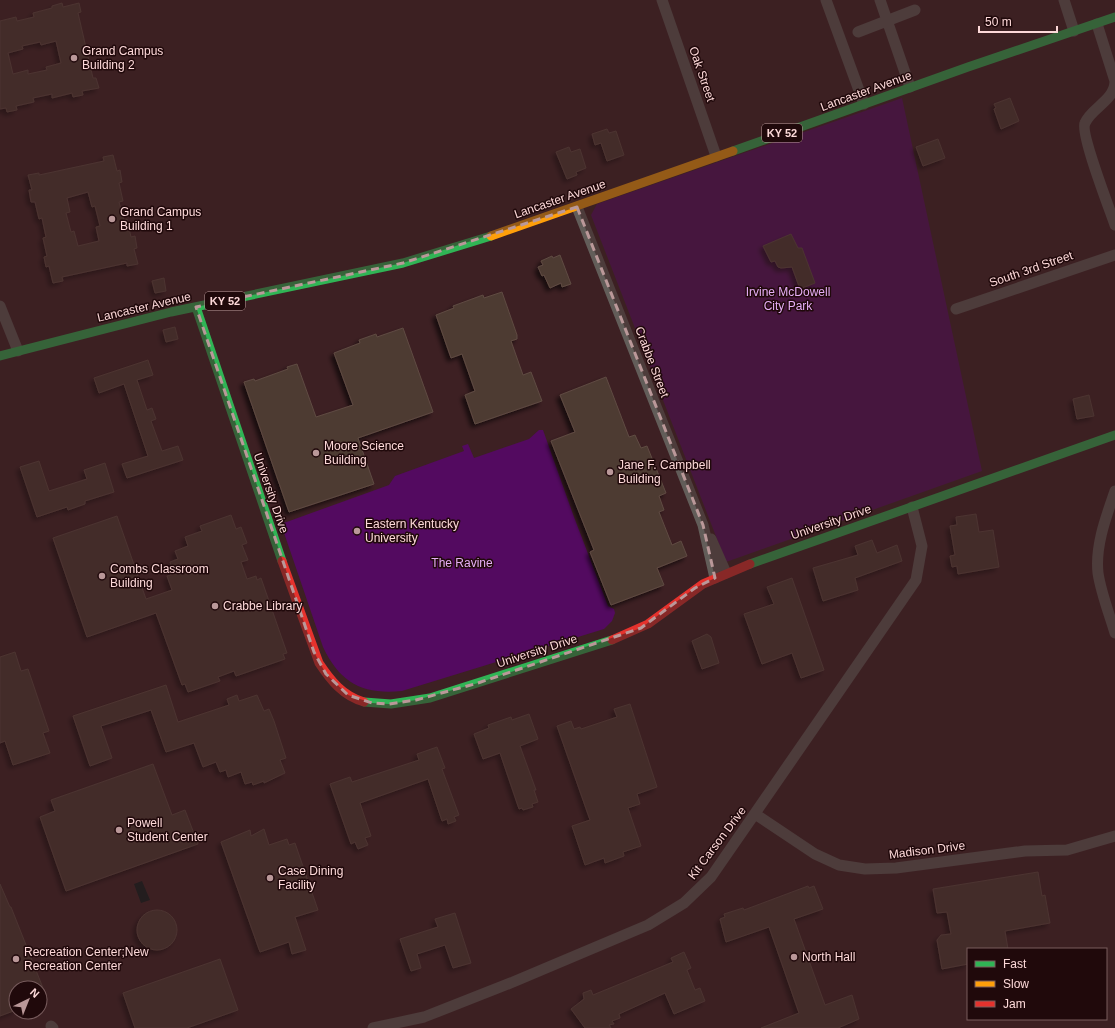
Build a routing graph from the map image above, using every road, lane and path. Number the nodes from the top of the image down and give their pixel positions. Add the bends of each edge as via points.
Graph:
1 (662, 0) edge
2 (826, 0) edge
3 (880, 0) edge
4 (1064, 0) edge
5 (915, 10) dead end
6 (1115, 17) edge
7 (887, 21) junction
8 (1097, 24) junction
9 (1074, 31) junction
10 (858, 32) dead end
11 (1115, 82) edge
12 (910, 88) junction
13 (1112, 96) edge
14 (864, 104) junction
15 (716, 156) junction
16 (577, 207) junction
17 (1115, 225) edge
18 (1115, 255) edge
19 (0, 306) edge
20 (196, 307) junction
21 (956, 309) dead end
22 (18, 351) junction
23 (0, 356) edge
24 (1115, 435) edge
25 (1115, 492) edge
26 (912, 507) junction
27 (702, 525) junction
28 (726, 573) junction
29 (715, 578) junction
30 (1115, 633) edge
31 (755, 814) junction
32 (1115, 836) edge
33 (373, 1028) edge

1 - 15 street, Oak Street
2 - 14 street
3 - 7 street
4 - 9 street
5 - 7 street
6 - 8 street, Lancaster Avenue / KY 52
7 - 10 street
7 - 12 street
8 - 9 street, Lancaster Avenue / KY 52
8 - 11 street
9 - 12 street, Lancaster Avenue / KY 52
11 - 13 street
12 - 14 street, Lancaster Avenue / KY 52
13 - 17 street via 1086,121 1084,128
14 - 15 street, Lancaster Avenue / KY 52
15 - 16 street, Lancaster Avenue / KY 52
16 - 20 street, Lancaster Avenue / KY 52 via 450,250 403,263
16 - 27 street, Crabbe Street
18 - 21 street, South 3rd Street
19 - 22 street
20 - 22 street, Lancaster Avenue / KY 52
20 - 29 street, University Drive via 314,652 326,674 348,695 372,703 389,704 416,700 478,683 641,628 662,615 695,588
22 - 23 street, Lancaster Avenue / KY 52
24 - 26 street, University Drive
25 - 30 street via 1101,538 1098,567 1104,601
26 - 28 street, University Drive
26 - 31 street, Kit Carson Drive via 922,546 916,580
27 - 28 street, Crabbe Street via 710,536
27 - 29 street, Crabbe Street
28 - 29 street, University Drive
31 - 32 street, Madison Drive via 815,854 839,865 865,869 1066,850
31 - 33 street, Kit Carson Drive via 711,877 695,894 648,925 424,1017

